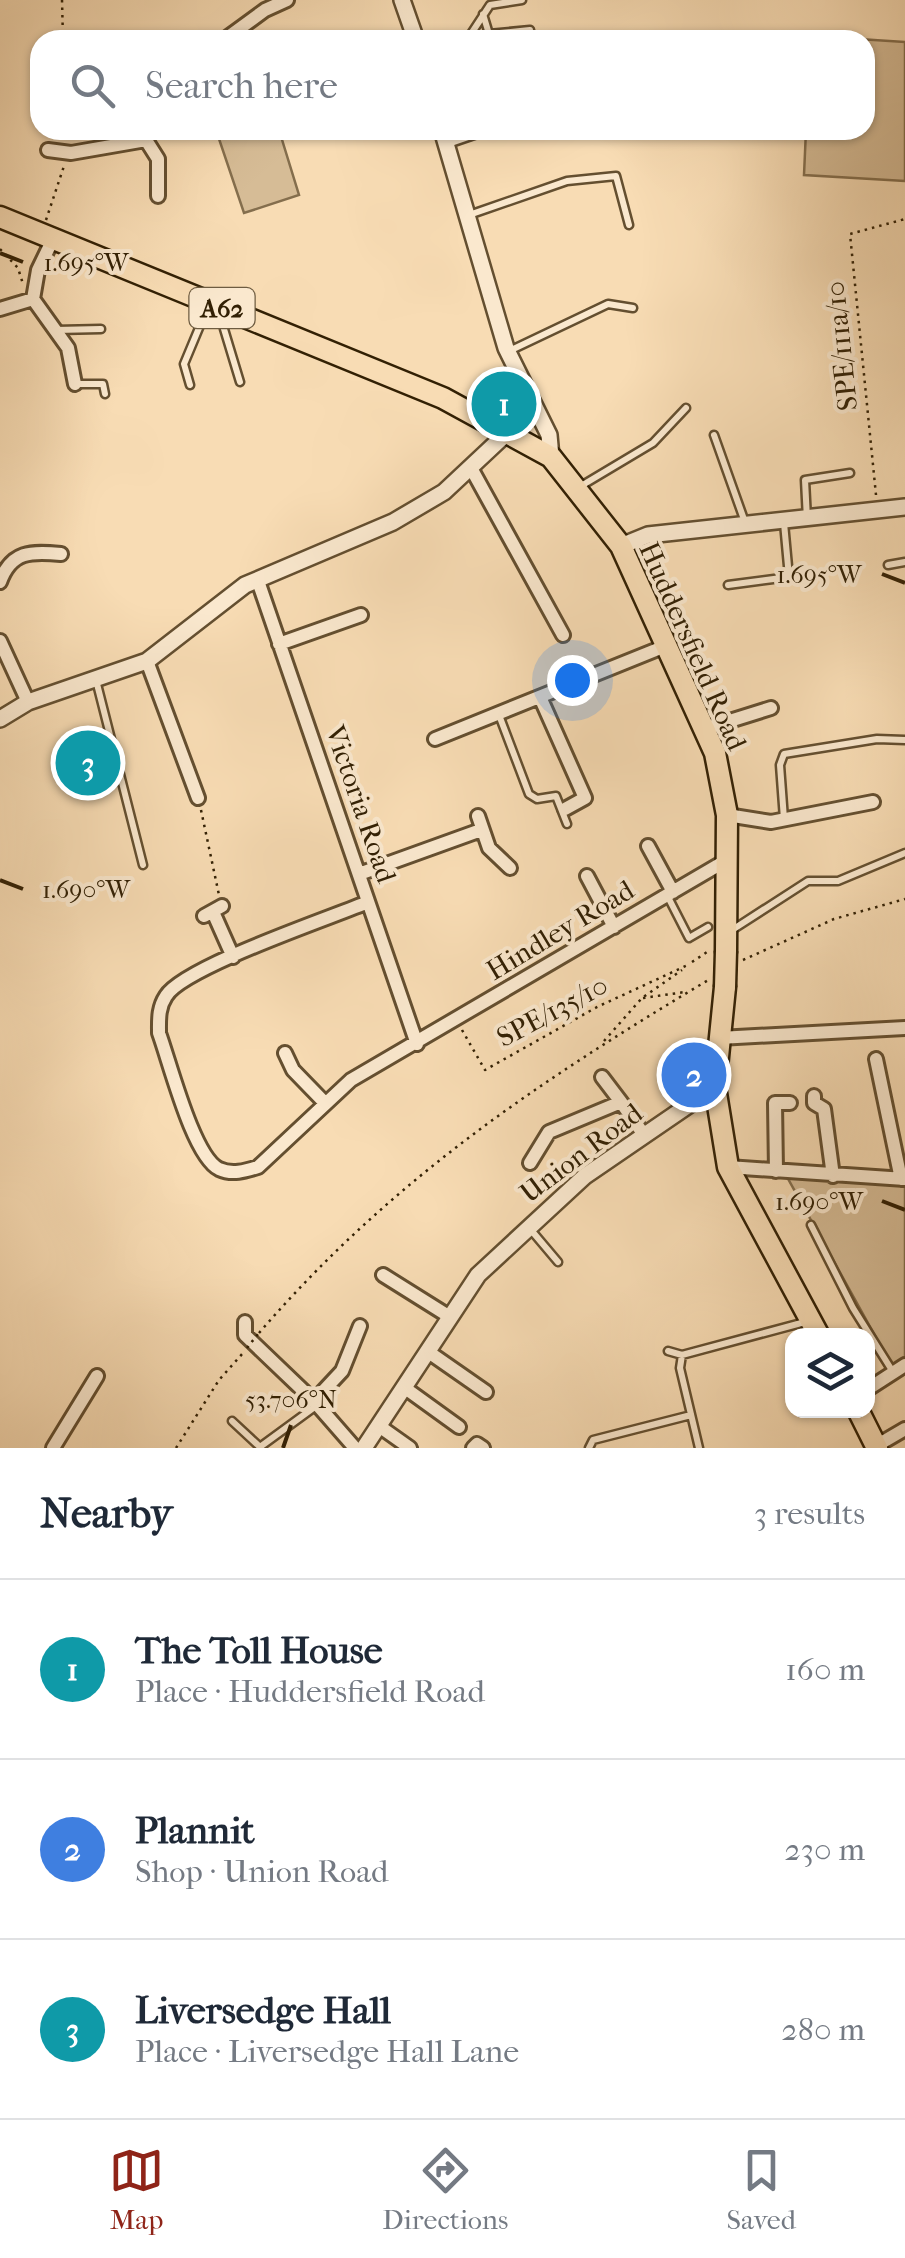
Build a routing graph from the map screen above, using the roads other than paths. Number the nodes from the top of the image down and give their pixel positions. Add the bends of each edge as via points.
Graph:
1 (287, 0) edge
2 (402, 0) edge
3 (522, 0) edge
4 (483, 12) junction
5 (238, 30) edge
6 (412, 30) edge
7 (473, 30) edge
8 (488, 30) edge
9 (127, 140) edge
10 (153, 140) edge
11 (449, 140) edge
12 (48, 150) dead end
13 (158, 196) dead end
14 (467, 216) junction
15 (0, 218) edge
16 (629, 225) dead end
17 (47, 237) junction
18 (30, 300) junction
19 (210, 303) junction
20 (633, 308) dead end
21 (0, 309) edge
22 (230, 311) junction
23 (100, 329) dead end
24 (55, 330) junction
25 (508, 352) junction
26 (240, 382) dead end
27 (75, 384) joint
28 (190, 385) dead end
29 (105, 394) dead end
30 (686, 408) dead end
31 (508, 432) junction
32 (714, 435) dead end
33 (551, 457) junction
34 (470, 468) junction
35 (850, 473) dead end
36 (576, 489) junction
37 (905, 507) edge
38 (807, 520) junction
39 (784, 522) junction
40 (746, 526) junction
41 (621, 546) junction
42 (61, 554) dead end
43 (905, 562) edge
44 (888, 565) dead end
45 (258, 581) junction
46 (0, 582) edge
47 (728, 584) dead end
48 (361, 616) dead end
49 (564, 635) dead end
50 (0, 640) edge
51 (279, 644) junction
52 (668, 645) junction
53 (146, 661) junction
54 (96, 678) junction
55 (540, 696) junction
56 (28, 702) junction
57 (771, 708) dead end
58 (498, 714) junction
59 (0, 718) edge
60 (704, 729) junction
61 (435, 739) dead end
62 (905, 740) edge
63 (198, 798) road end
64 (873, 802) dead end
65 (727, 815) junction
66 (566, 817) joint
67 (784, 820) junction
68 (648, 846) dead end
69 (905, 854) edge
70 (730, 859) junction
71 (143, 866) dead end
72 (510, 868) dead end
73 (358, 874) junction
74 (587, 876) dead end
75 (670, 894) junction
76 (368, 902) junction
77 (213, 911) road end
78 (614, 927) junction
79 (725, 942) junction
80 (233, 957) junction
81 (905, 1028) edge
82 (720, 1038) junction
83 (416, 1044) junction
84 (286, 1054) dead end
85 (876, 1059) dead end
86 (602, 1078) dead end
87 (715, 1087) junction
88 (814, 1096) dead end
89 (621, 1102) junction
90 (790, 1102) dead end
91 (325, 1104) junction
92 (644, 1135) junction
93 (530, 1162) dead end
94 (728, 1167) junction
95 (776, 1171) junction
96 (833, 1176) junction
97 (903, 1178) edge
98 (527, 1225) junction
99 (810, 1225) dead end
100 (558, 1262) dead end
101 (383, 1275) dead end
102 (450, 1317) junction
103 (245, 1322) dead end
104 (360, 1326) dead end
105 (815, 1328) edge
106 (785, 1334) edge
107 (668, 1351) dead end
108 (430, 1353) junction
109 (682, 1355) junction
110 (899, 1369) edge
111 (96, 1376) dead end
112 (875, 1384) edge
113 (405, 1388) junction
114 (486, 1392) dead end
115 (316, 1403) junction
116 (692, 1415) junction
117 (862, 1418) edge
118 (232, 1422) dead end
119 (379, 1426) junction
120 (459, 1426) dead end
121 (905, 1429) edge
122 (875, 1447) edge
123 (53, 1448) edge
124 (261, 1448) edge
125 (355, 1448) edge
126 (364, 1448) edge
127 (410, 1448) edge
128 (473, 1448) edge
129 (483, 1448) edge
130 (589, 1448) edge
131 (700, 1448) edge

1 - 5 street
2 - 6 street
3 - 4 lane
4 - 7 lane
4 - 8 lane
9 - 12 street
10 - 13 street
11 - 14 street
14 - 16 lane via 566,181 616,176
14 - 25 street
15 - 17 main road, Huddersfield Road / A62
17 - 18 street
17 - 19 main road, Huddersfield Road / A62
18 - 21 street
18 - 24 street
19 - 22 main road, Huddersfield Road / A62
19 - 28 lane via 184,364
20 - 25 lane via 601,306
22 - 26 lane via 224,328
22 - 31 main road, Huddersfield Road / A62 via 443,398
23 - 24 lane
24 - 27 street via 68,348
25 - 33 street via 548,435
27 - 29 lane via 103,384
30 - 36 lane via 652,443
31 - 33 main road, Huddersfield Road / A62
31 - 34 street
32 - 40 lane
33 - 36 main road, Huddersfield Road / A62
34 - 45 street via 392,522
34 - 49 street
35 - 38 lane via 805,480
36 - 41 main road, Huddersfield Road / A62
37 - 38 street
38 - 39 street
39 - 40 street
39 - 47 lane via 789,578
40 - 41 street via 648,535
41 - 52 main road, Huddersfield Road / A62
42 - 46 street via 17,556
43 - 44 lane
45 - 51 street, Victoria Road
45 - 53 street
48 - 51 street
50 - 56 street
51 - 73 street, Victoria Road
52 - 55 street
52 - 60 main road, Huddersfield Road / A62
53 - 54 street
53 - 63 street
54 - 56 street
54 - 71 lane
55 - 58 street
55 - 66 street via 584,798
56 - 59 street
57 - 60 street
58 - 61 street
58 - 66 lane via 529,794 556,796
60 - 65 main road, Huddersfield Road / A62
62 - 67 lane via 784,754
64 - 67 street
65 - 67 street
65 - 70 main road, Huddersfield Road / A62
68 - 75 street
69 - 79 lane via 838,881 808,881
70 - 75 street, Hindley Road
70 - 79 main road, Huddersfield Road / A62
72 - 73 street via 489,848 479,823
73 - 76 street, Victoria Road
74 - 78 street
75 - 78 street, Hindley Road
75 - 79 lane via 688,938
76 - 80 street, Hindley Road
76 - 83 street, Victoria Road
77 - 80 street
78 - 83 street, Hindley Road
79 - 82 main road, Huddersfield Road / A62, bridge
80 - 91 street, Hindley Road via 168,992 158,1012 159,1033 202,1153 218,1168 239,1173 258,1167
81 - 82 street
82 - 87 main road, Huddersfield Road / A62
83 - 91 street, Hindley Road via 351,1080
84 - 91 street via 292,1070
85 - 97 street
86 - 89 street
87 - 92 street, Union Road
87 - 94 main road, Huddersfield Road / A62
88 - 96 street via 824,1109
89 - 92 street
89 - 93 street via 549,1132
90 - 95 street via 776,1103
92 - 98 street, Union Road
94 - 95 street
94 - 105 main road, Huddersfield Road / A62
95 - 96 street
96 - 97 street
98 - 100 lane, Union Road
98 - 102 street, Union Road via 478,1275
99 - 110 lane via 852,1308
101 - 102 street
102 - 108 street, Union Road
103 - 115 street via 246,1335
104 - 115 street via 342,1372
106 - 109 lane
107 - 109 lane
108 - 113 street, Union Road
108 - 114 street
109 - 116 lane
110 - 112 street
111 - 123 street
113 - 119 street, Union Road
113 - 120 street
115 - 124 lane
115 - 125 street
116 - 130 lane via 613,1433
116 - 131 lane
117 - 122 main road
118 - 124 lane
119 - 126 street, Union Road
119 - 127 street
121 - 122 street
128 - 129 street

